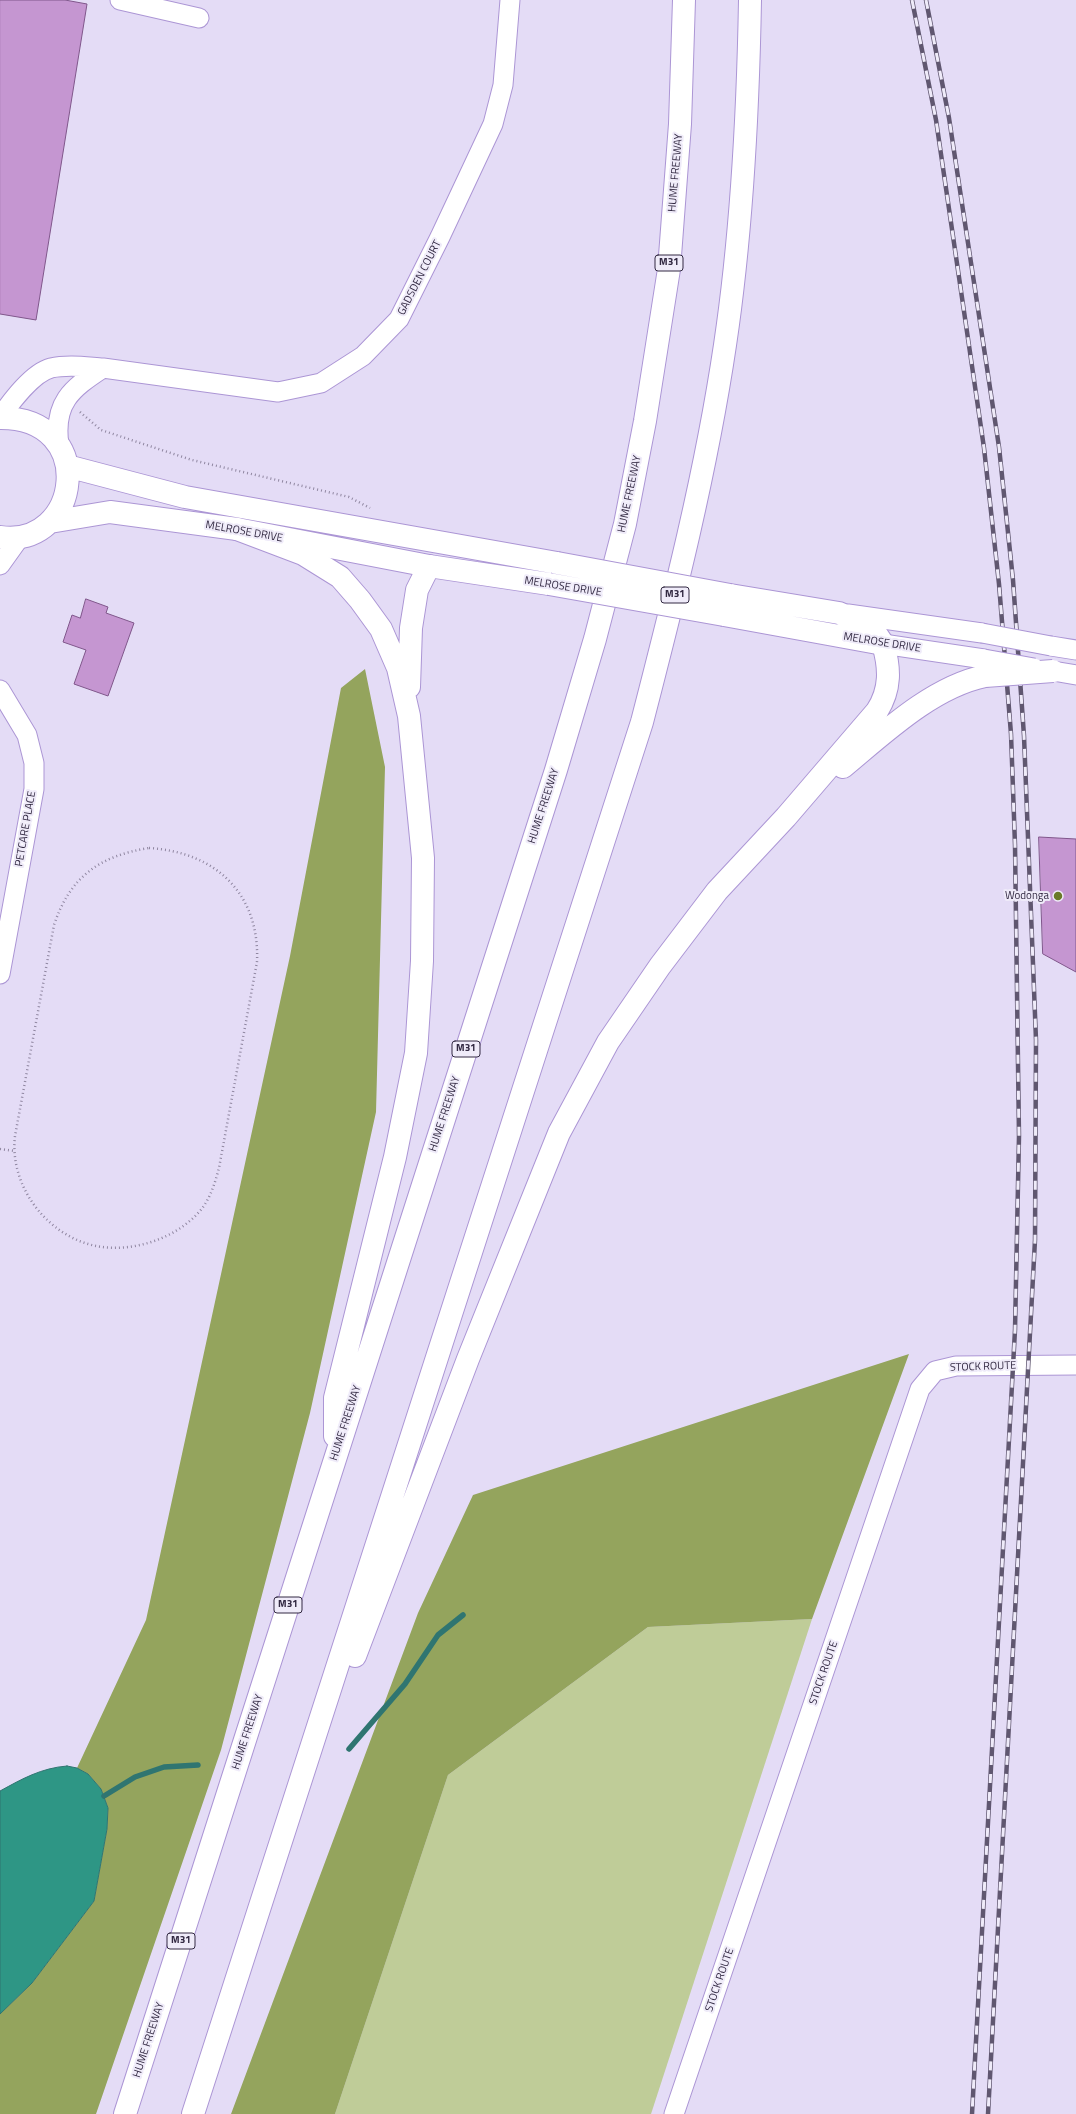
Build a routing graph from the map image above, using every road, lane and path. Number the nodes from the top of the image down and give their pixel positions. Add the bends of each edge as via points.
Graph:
1 (120, 0) edge
2 (510, 0) edge
3 (684, 0) edge
4 (750, 0) edge
5 (199, 18) dead end
6 (104, 368) junction
7 (62, 404) junction
8 (0, 418) edge
9 (59, 445) junction
10 (67, 466) junction
11 (371, 509) dead end
12 (50, 522) junction
13 (237, 529) junction
14 (10, 537) edge
15 (475, 549) junction
16 (0, 565) edge
17 (429, 566) junction
18 (727, 605) junction
19 (838, 613) junction
20 (883, 644) junction
21 (1076, 650) edge
22 (985, 667) junction
23 (1053, 671) joint
24 (1076, 675) edge
25 (0, 690) edge
26 (409, 716) junction
27 (786, 817) junction
28 (0, 974) edge
29 (0, 1149) edge
30 (15, 1151) junction
31 (1076, 1365) edge
32 (335, 1457) junction
33 (256, 1918) junction
34 (125, 2114) edge
35 (193, 2114) edge
36 (674, 2114) edge

1 - 5 street
2 - 6 street, GADSDEN COURT via 503,85 493,124 399,319 363,356 321,383 278,392
3 - 32 main road, HUME FREEWAY / M31 via 680,124 669,269 645,421 625,524 595,639 556,770
4 - 33 main road, M31 via 749,88 725,345 703,466 673,603 642,722
6 - 7 street via 82,382
6 - 8 street, GADSDEN COURT via 51,368 40,373 12,401
7 - 9 street via 57,430
7 - 11 path via 80,411 101,430 192,460 349,497
8 - 9 main road via 16,418 33,423 48,432
9 - 10 main road
10 - 12 main road via 68,486 62,506
10 - 15 main road, MELROSE DRIVE via 185,497
12 - 13 main road, MELROSE DRIVE via 110,512
12 - 14 main road via 36,532
13 - 17 main road, MELROSE DRIVE
13 - 26 main road via 303,554 340,577 380,629 398,668
14 - 16 street
15 - 17 main road via 447,554
15 - 18 main road, MELROSE DRIVE, bridge via 557,563
17 - 18 main road, MELROSE DRIVE, bridge via 549,584
17 - 26 main road via 417,590 411,628
18 - 19 main road, MELROSE DRIVE
18 - 20 main road, MELROSE DRIVE
19 - 20 main road via 864,624 875,632
19 - 21 street, MELROSE DRIVE, bridge via 982,633
20 - 22 street, MELROSE DRIVE
20 - 27 main road via 889,679 881,705
22 - 23 main road, bridge
22 - 27 main road via 914,710
23 - 24 street
25 - 28 street, PETCARE PLACE via 27,735 34,764 34,789
26 - 32 main road via 423,858 422,961 416,1053 395,1157 335,1398
27 - 33 main road via 717,891 660,966 608,1042 559,1133 468,1359
29 - 30 path
30 - 30 path via 20,1181 36,1208 56,1227 97,1246 112,1248 144,1244 173,1232 199,1212 215,1185 219,1168 257,962 257,938 247,908 238,892 220,871 181,852 138,850 105,860 86,873 66,896 54,925
31 - 36 street, STOCK ROUTE via 956,1366 935,1371 920,1389
32 - 34 main road, HUME FREEWAY / M31
33 - 35 main road, M31

